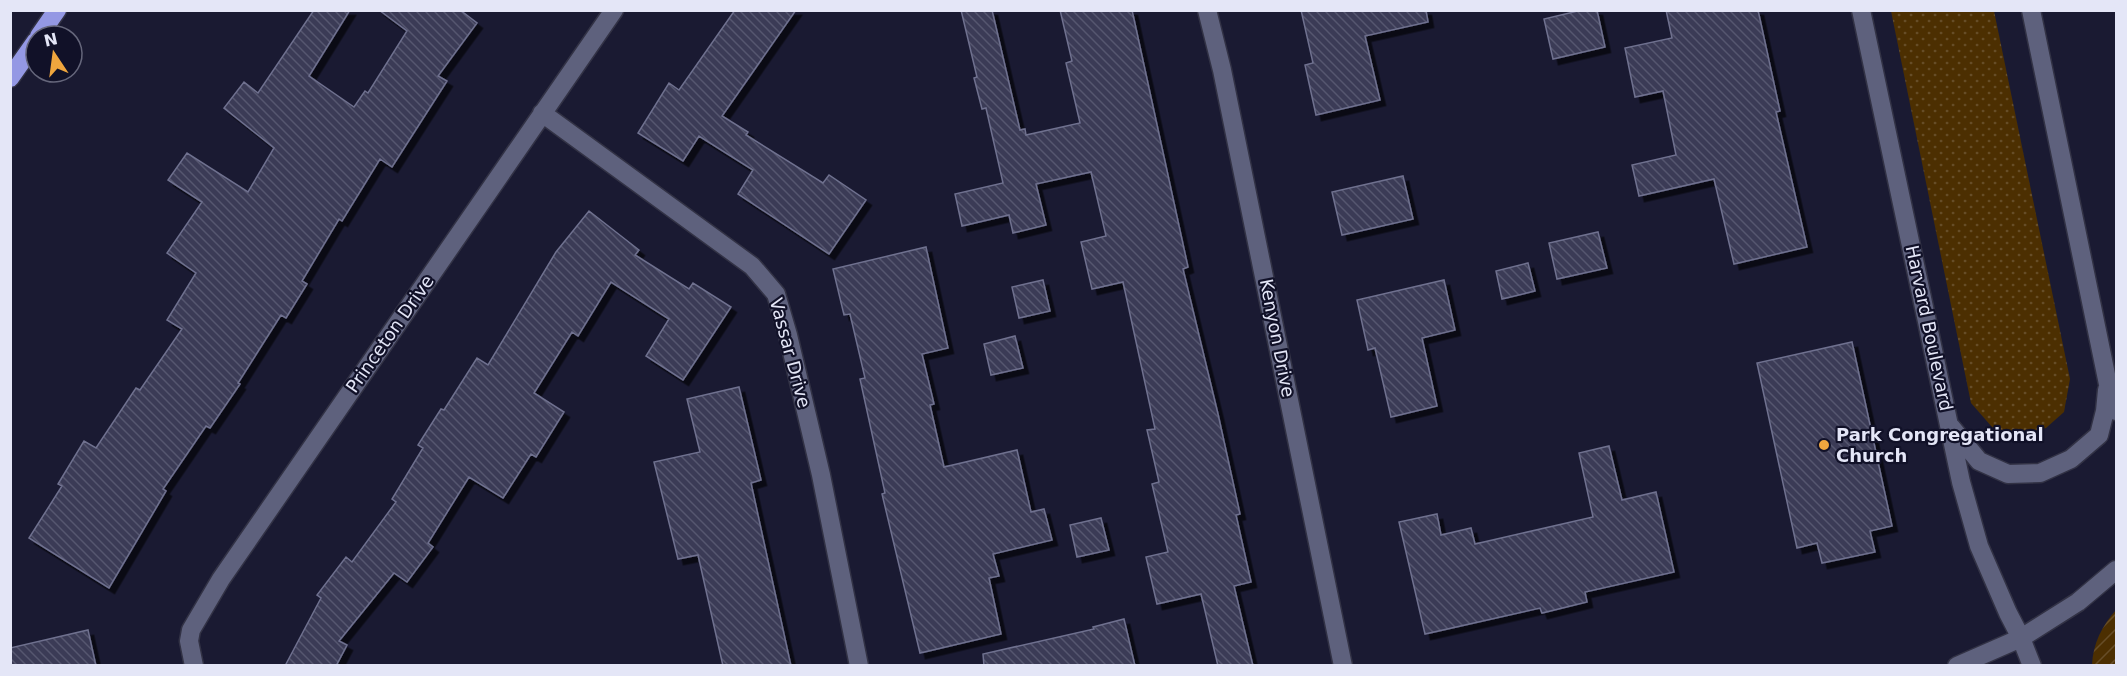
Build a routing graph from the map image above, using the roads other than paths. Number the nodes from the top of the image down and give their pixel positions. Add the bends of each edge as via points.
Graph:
1 (57, 10) edge
2 (614, 10) edge
3 (1208, 10) edge
4 (1861, 10) edge
5 (2031, 10) edge
6 (47, 24) edge
7 (24, 58) edge
8 (10, 78) edge
9 (542, 113) junction
10 (2108, 382) junction
11 (2116, 411) edge
12 (1950, 426) junction
13 (2116, 570) edge
14 (2021, 638) junction
15 (194, 666) edge
16 (859, 666) edge
17 (1343, 666) edge
18 (1958, 666) edge
19 (2032, 666) edge

1 - 6 highway
2 - 9 street, Princeton Drive
3 - 17 street, Kenyon Drive
4 - 12 street, Harvard Boulevard
5 - 10 street
7 - 8 highway
9 - 15 street, Princeton Drive via 221,579 191,630
9 - 16 street, Vassar Drive via 753,266 776,294 821,475
10 - 11 street
10 - 12 street via 2099,435 2071,459 2040,473 2008,474 1979,461
12 - 14 street, Harvard Boulevard via 1979,546
13 - 14 street via 2078,602
14 - 18 street
14 - 19 street, Harvard Boulevard

